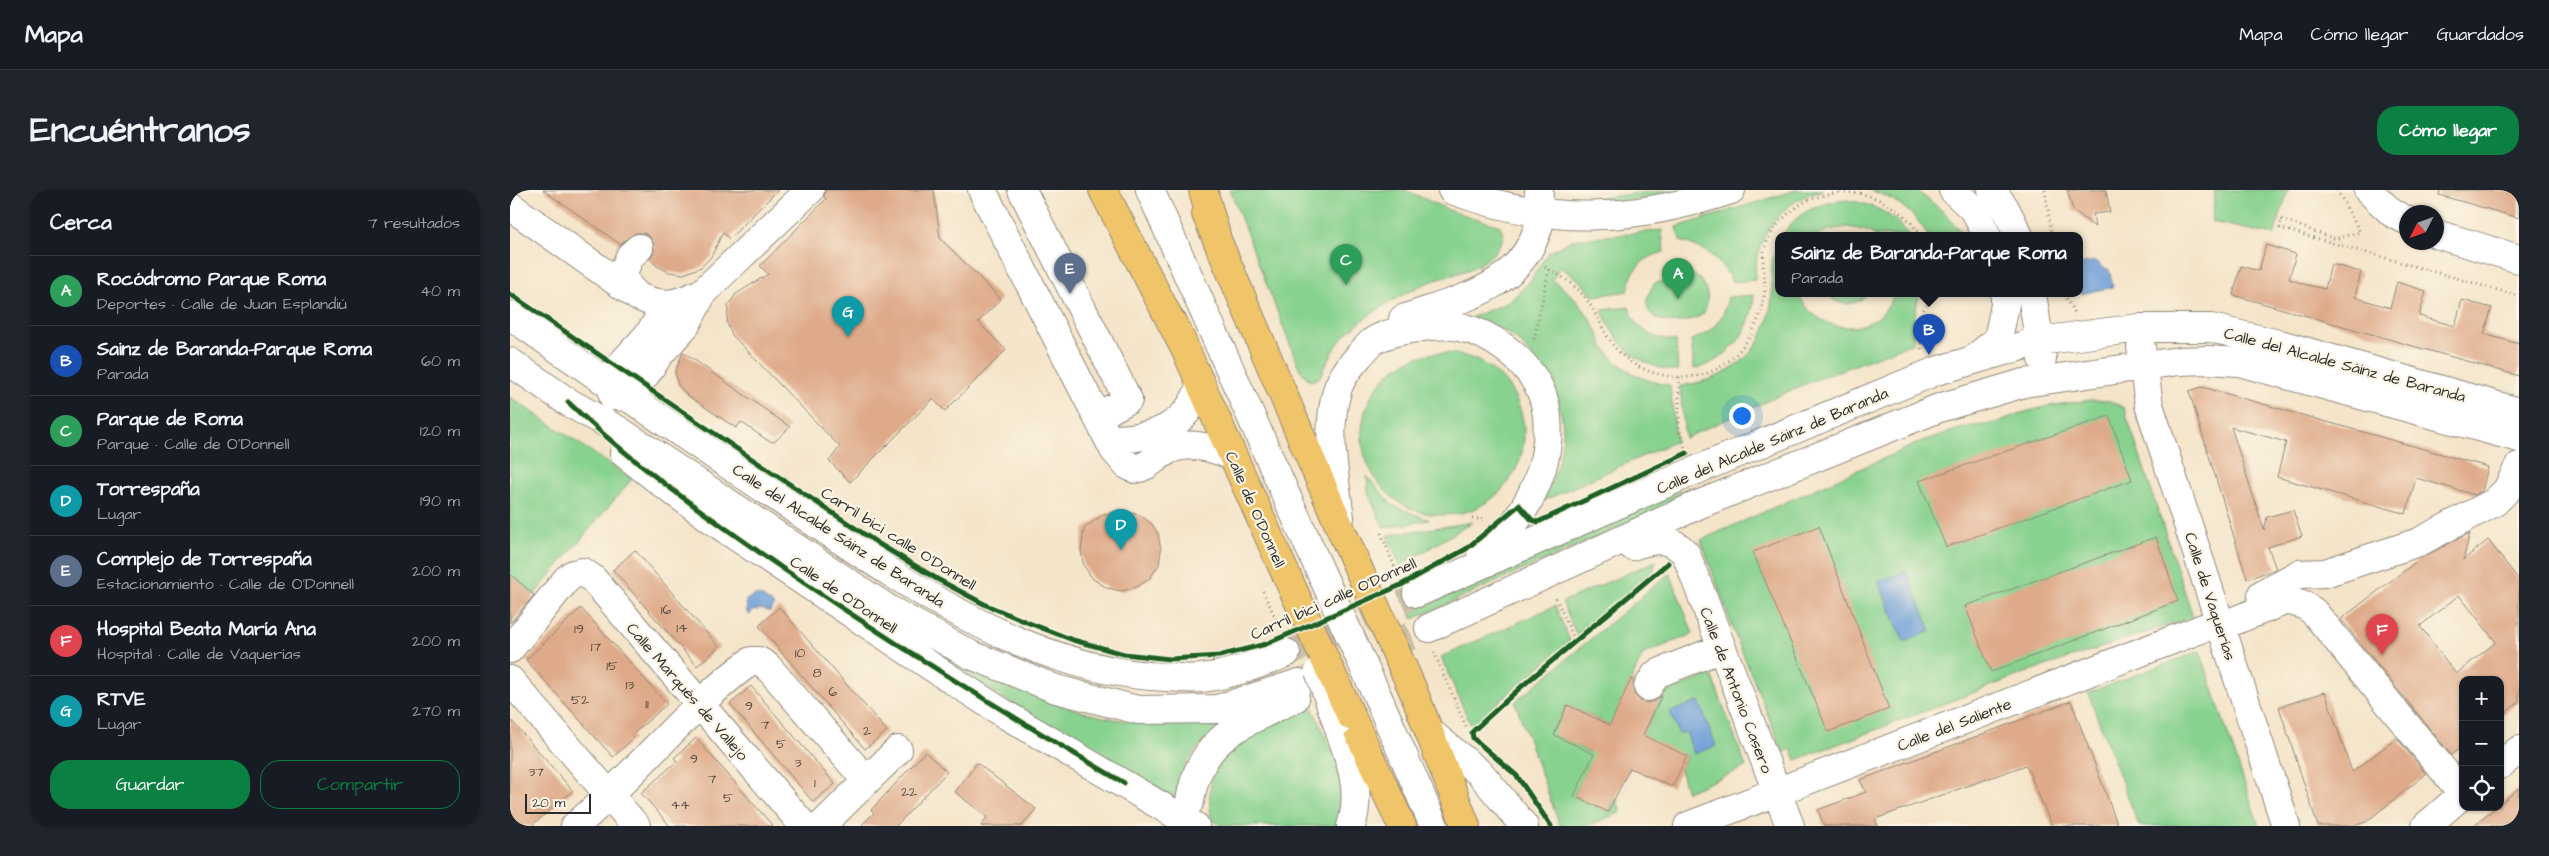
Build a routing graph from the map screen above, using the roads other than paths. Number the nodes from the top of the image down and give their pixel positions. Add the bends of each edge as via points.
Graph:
1 (810, 190) edge
2 (982, 190) edge
3 (1022, 190) edge
4 (1103, 190) edge
5 (1114, 190) edge
6 (1150, 190) edge
7 (1194, 190) edge
8 (1203, 190) edge
9 (1452, 190) edge
10 (1731, 190) edge
11 (1954, 190) edge
12 (1992, 190) edge
13 (2368, 190) edge
14 (1538, 201) edge
15 (510, 206) edge
16 (2399, 216) edge
17 (1986, 232) edge
18 (2016, 232) edge
19 (1216, 235) junction
20 (2444, 237) edge
21 (639, 248) dead end
22 (2519, 260) edge
23 (703, 292) junction
24 (637, 296) junction
25 (2005, 299) edge
26 (2033, 301) edge
27 (668, 304) junction
28 (510, 315) edge
29 (2139, 328) junction
30 (2074, 335) junction
31 (1373, 342) junction
32 (2028, 344) junction
33 (1183, 345) junction
34 (510, 349) edge
35 (510, 362) edge
36 (1970, 362) junction
37 (2142, 365) junction
38 (606, 381) junction
39 (2034, 381) junction
40 (1201, 384) junction
41 (630, 397) junction
42 (568, 402) junction
43 (2519, 412) edge
44 (1104, 428) junction
45 (2519, 438) edge
46 (1232, 456) junction
47 (2519, 466) edge
48 (1700, 504) junction
49 (1342, 532) junction
50 (1686, 554) junction
51 (1500, 596) junction
52 (2260, 610) junction
53 (2220, 624) junction
54 (1431, 639) tunnel mouth
55 (1722, 648) junction
56 (510, 649) edge
57 (1286, 653) tunnel mouth
58 (510, 680) edge
59 (1648, 687) dead end
60 (700, 704) junction
61 (1344, 719) junction
62 (1431, 733) junction
63 (898, 750) dead end
64 (2519, 750) edge
65 (2504, 762) edge
66 (866, 780) junction
67 (2459, 789) edge
68 (1776, 793) junction
69 (610, 796) junction
70 (2459, 797) edge
71 (1193, 814) edge
72 (575, 826) edge
73 (636, 826) edge
74 (804, 826) edge
75 (821, 826) edge
76 (1351, 826) edge
77 (1402, 826) edge
78 (1434, 826) edge
79 (1466, 826) edge
80 (1524, 826) edge
81 (1688, 826) edge
82 (1790, 826) edge
83 (2286, 826) edge
84 (2426, 826) edge

1 - 23 street
2 - 44 street
3 - 44 street via 1128,400
4 - 33 main road
5 - 33 main road, Calle de O'Donnell
6 - 78 street, Calle de O'Donnell, bridge
7 - 19 main road
8 - 19 main road
9 - 14 street via 1472,198
10 - 14 street via 1696,202 1608,217
11 - 17 street via 1975,212
12 - 18 street
13 - 16 street
14 - 31 street via 1538,227 1520,262 1497,284 1400,320
15 - 24 street
19 - 49 main road
20 - 22 street
21 - 24 street via 630,256 623,273 627,285
23 - 27 street
23 - 41 street via 686,325 658,355
24 - 27 street via 652,303
25 - 32 street
25 - 36 street via 1998,339
26 - 30 street
26 - 32 street
27 - 38 street via 649,334
28 - 38 street, Calle del Alcalde Sáinz de Baranda
29 - 30 street, Calle del Alcalde Sáinz de Baranda
29 - 37 street
29 - 43 street, Calle del Alcalde Sáinz de Baranda via 2211,328 2248,335
30 - 32 street, Calle del Alcalde Sáinz de Baranda
31 - 36 street, Calle del Alcalde Sáinz de Baranda via 1396,331 1433,325 1460,327 1493,340 1523,363 1539,388 1545,411 1548,435 1545,457 1538,481 1518,520 1480,557 1418,593 1688,474 1936,371
31 - 49 street via 1352,363 1337,391 1332,416 1332,459
32 - 36 street, Calle del Alcalde Sáinz de Baranda
32 - 39 street
33 - 40 main road, Calle de O'Donnell
34 - 41 street via 578,390
35 - 42 street, Calle del Alcalde Sáinz de Baranda
37 - 39 street, Calle del Alcalde Sáinz de Baranda
37 - 45 street, Calle del Alcalde Sáinz de Baranda via 2208,360 2239,362
37 - 53 street, Calle de Vaquerías via 2149,405
38 - 41 street, Calle del Alcalde Sáinz de Baranda
39 - 48 street, Calle del Alcalde Sáinz de Baranda via 1939,408
40 - 44 street via 1197,396 1173,426 1130,440
40 - 46 main road, Calle de O'Donnell
41 - 57 street, Calle del Alcalde Sáinz de Baranda via 914,588 995,631 1084,665 1135,676 1201,678
42 - 71 street, Calle de O'Donnell via 662,484 819,593 1006,715 1124,783
42 - 71 street, Calle del Alcalde Sáinz de Baranda via 618,430 888,609 971,655 1056,689 1138,710 1217,708 1302,688 1223,737 1206,755 1193,779
44 - 46 street via 1114,450 1135,469 1146,467 1164,453 1182,447 1213,449
46 - 61 main road, Calle de O'Donnell, bridge via 1278,557
47 - 52 street via 2507,490 2496,502 2480,511 2419,542 2325,572 2299,574 2262,594
48 - 50 street via 1690,530
48 - 51 street, Calle del Alcalde Sáinz de Baranda
49 - 62 main road, bridge
50 - 51 street via 1677,543 1664,538 1641,542
50 - 55 street, Calle de Antonio Casero
51 - 54 street, Calle del Alcalde Sáinz de Baranda
52 - 53 street, Calle del Saliente
52 - 67 street, Calle del Saliente via 2287,600 2314,612
53 - 68 street, Calle del Saliente
53 - 83 street, Calle de Vaquerías
55 - 59 street via 1656,674
55 - 68 street, Calle de Antonio Casero
56 - 60 street, Calle Marqués de Vallejo via 566,580 583,572 593,579
58 - 69 street
60 - 66 street via 752,661 760,661
60 - 69 street
60 - 74 street, Calle Marqués de Vallejo
61 - 76 street via 1356,792
61 - 77 main road, Calle de O'Donnell
62 - 79 main road
62 - 80 street via 1481,774
63 - 66 street
64 - 65 street
66 - 75 street
68 - 81 street, Calle del Saliente
68 - 82 street, Calle de Antonio Casero
69 - 72 street
69 - 73 street
70 - 84 street

